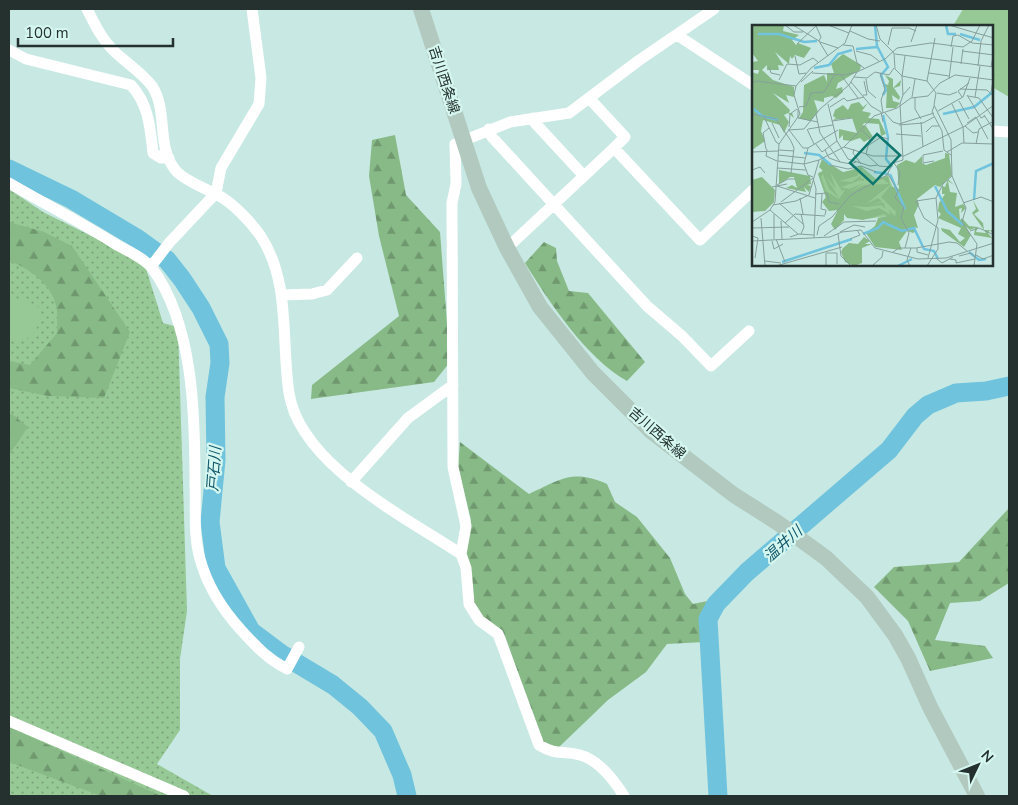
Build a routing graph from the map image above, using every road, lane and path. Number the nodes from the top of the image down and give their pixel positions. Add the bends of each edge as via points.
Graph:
1 (88, 9) edge
2 (252, 9) edge
3 (421, 9) edge
4 (714, 9) edge
5 (677, 35) junction
6 (9, 50) edge
7 (752, 83) edge
8 (589, 98) junction
9 (533, 118) junction
10 (489, 129) junction
11 (993, 131) edge
12 (1009, 132) edge
13 (463, 142) junction
14 (614, 148) junction
15 (169, 158) junction
16 (584, 176) junction
17 (9, 183) edge
18 (752, 191) edge
19 (216, 193) junction
20 (555, 205) junction
21 (507, 248) junction
22 (357, 258) dead end
23 (153, 264) dead end
24 (282, 295) junction
25 (749, 331) dead end
26 (453, 385) junction
27 (350, 482) junction
28 (461, 554) junction
29 (299, 647) dead end
30 (9, 721) edge
31 (184, 796) edge
32 (624, 796) edge
33 (978, 796) edge

1 - 15 street via 108,45 152,86 159,102 162,137
2 - 19 street via 261,78 259,104 221,168
3 - 13 main road, 吉川西条線
4 - 5 street
5 - 7 street
5 - 8 street
6 - 15 street via 26,60 131,85 141,97 148,114 153,153
8 - 9 street via 569,113
8 - 14 street via 625,137
9 - 10 street
9 - 16 street
10 - 13 street
10 - 20 street via 492,137
11 - 12 street
13 - 21 main road, 吉川西条線 via 479,188
13 - 26 street via 455,144 456,184 452,203
14 - 16 street
14 - 18 street via 700,240
15 - 19 street via 177,171 191,182
16 - 20 street
17 - 29 street via 151,266 166,292 191,376 196,486 194,522 199,558 207,580 231,619 268,659 287,669
19 - 23 street
19 - 24 street via 260,235 274,262
20 - 21 street
20 - 25 street via 647,306 711,366
21 - 33 main road, 吉川西条線 via 540,307 593,373 652,432 734,495 826,558 867,597 895,635
22 - 24 street via 326,290
24 - 27 street via 289,395 298,419 313,442
26 - 27 street via 408,418
26 - 28 street via 453,467 466,526
27 - 28 street
28 - 32 street via 466,568 468,604 479,620 498,634 539,745 551,752 580,755 595,762
30 - 31 street

